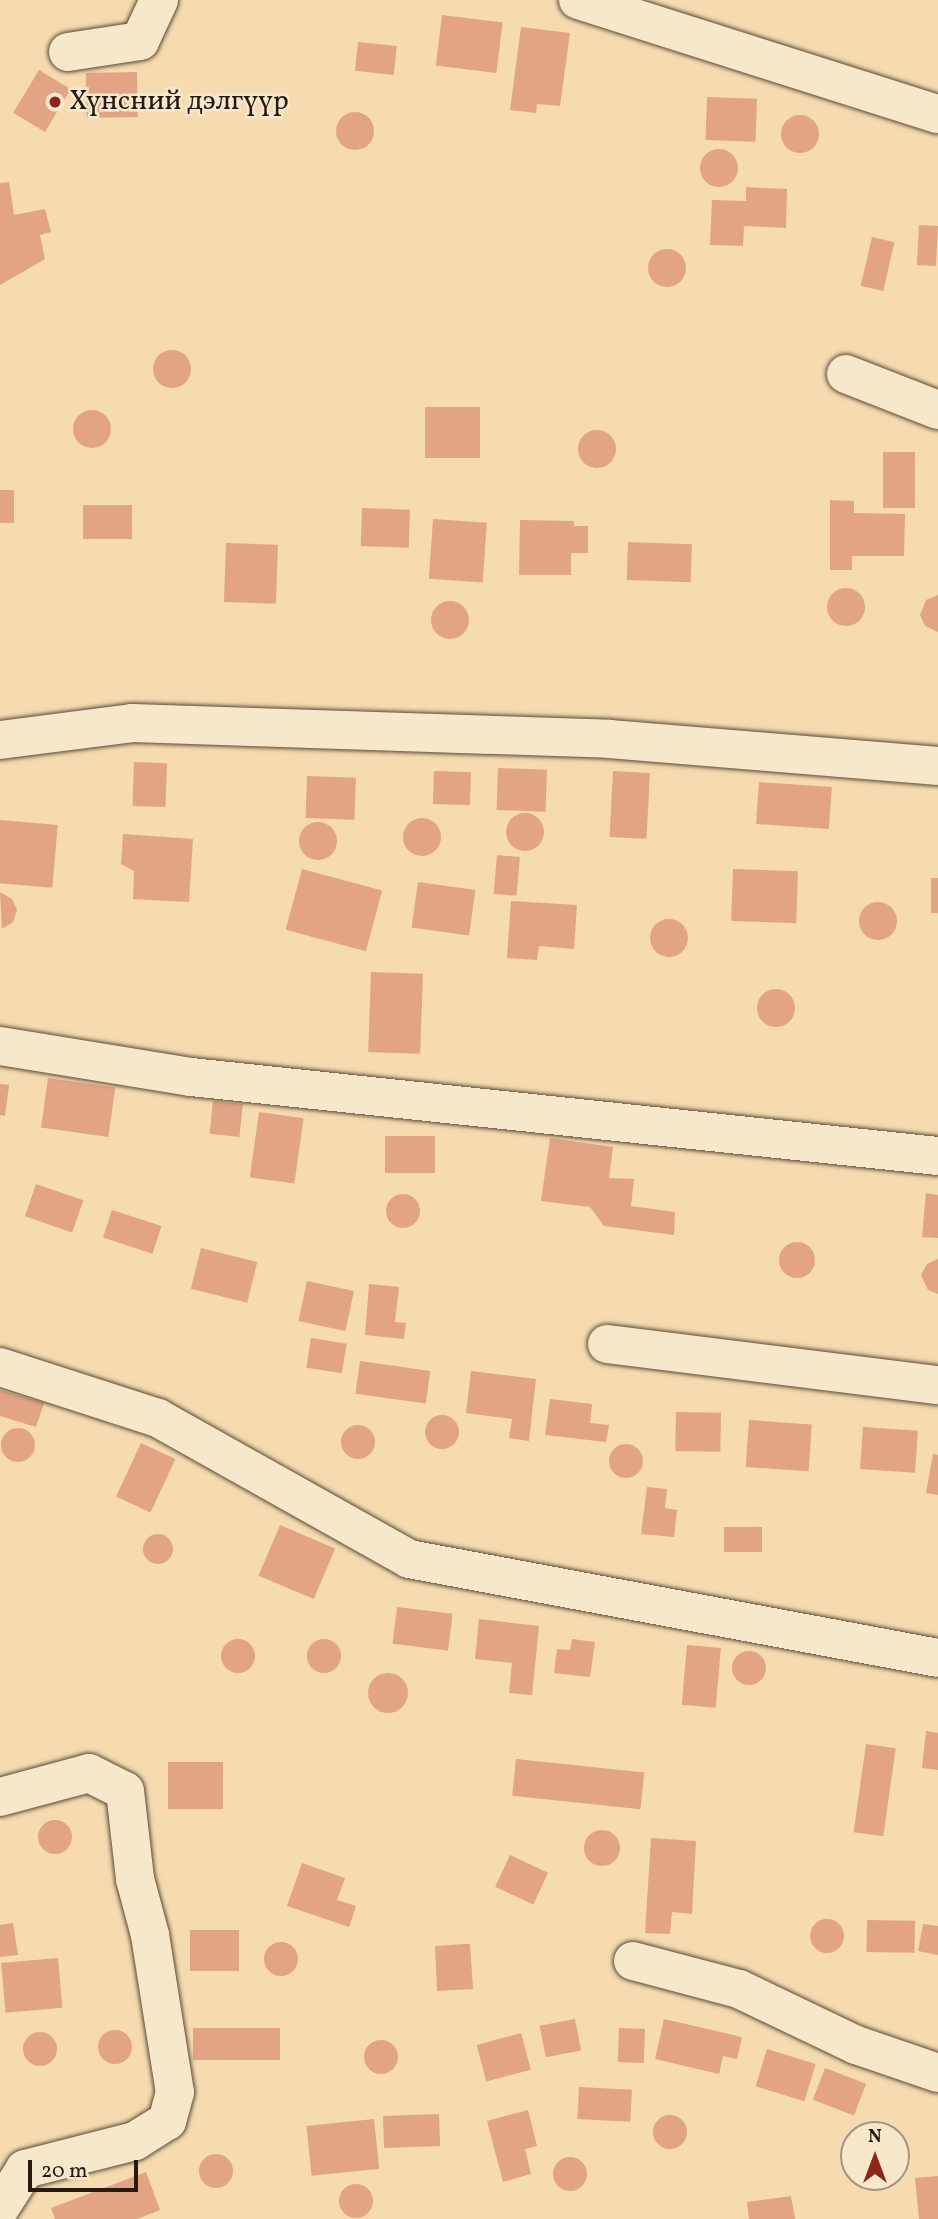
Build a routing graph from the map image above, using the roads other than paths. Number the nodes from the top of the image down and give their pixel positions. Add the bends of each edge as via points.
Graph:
1 (159, 0) edge
2 (578, 0) edge
3 (68, 52) dead end
4 (938, 114) edge
5 (846, 374) dead end
6 (938, 410) edge
7 (0, 740) edge
8 (938, 766) edge
9 (0, 1046) edge
10 (938, 1156) edge
11 (607, 1345) dead end
12 (0, 1367) edge
13 (938, 1385) edge
14 (938, 1658) edge
15 (0, 1797) edge
16 (634, 1961) dead end
17 (938, 2073) edge
18 (0, 2208) edge

1 - 3 street via 140,41
2 - 4 street
5 - 6 street
7 - 8 street via 132,723 610,739
9 - 10 street via 191,1076
11 - 13 street
12 - 14 street via 158,1418 409,1559
15 - 18 street via 89,1773 125,1791 135,1879 150,1935 175,2092 166,2121 135,2141 25,2169
16 - 17 street via 740,1989 856,2045

